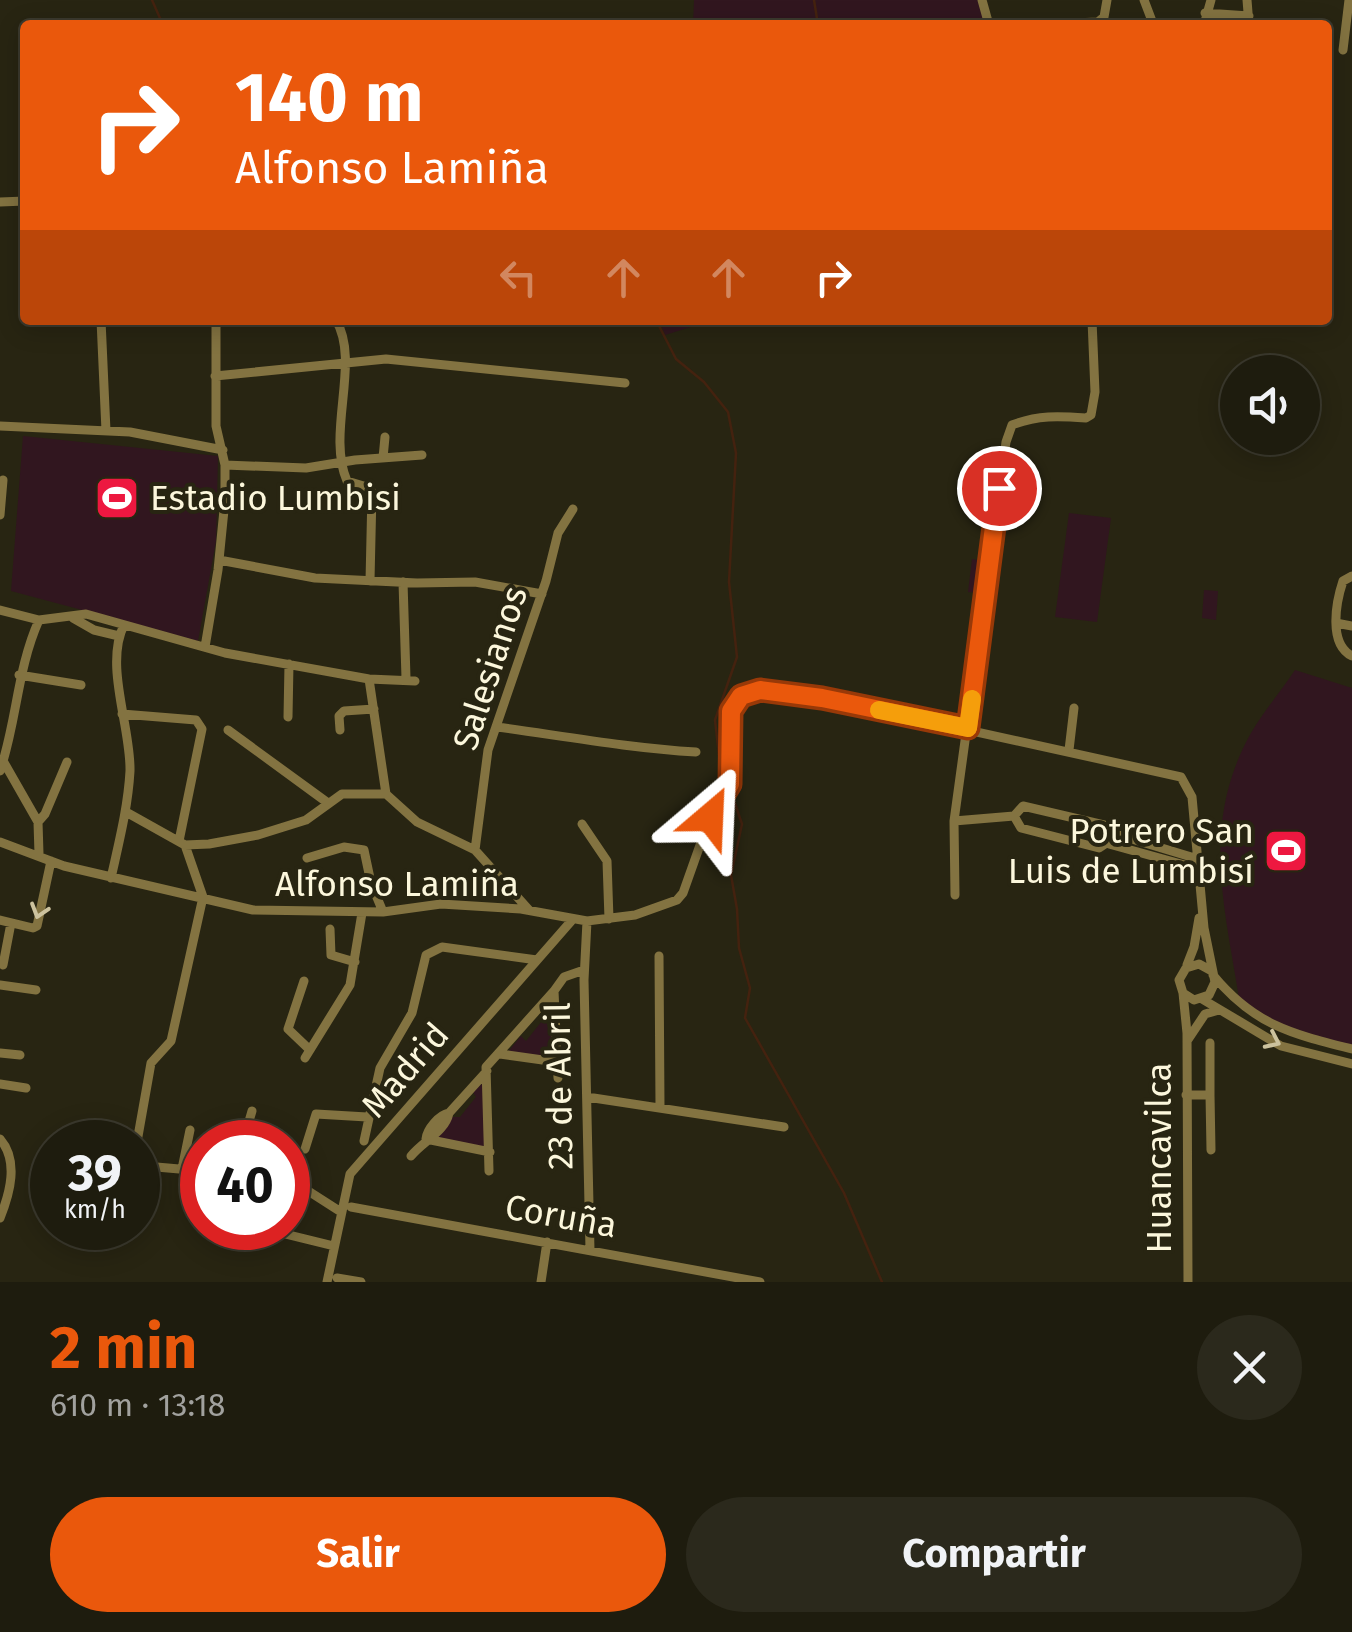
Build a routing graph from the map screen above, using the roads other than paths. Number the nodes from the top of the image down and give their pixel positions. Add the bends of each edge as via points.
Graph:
1 (1210, 0) edge
2 (1348, 0) edge
3 (1206, 13) junction
4 (1205, 20) edge
5 (1244, 20) edge
6 (1343, 50) dead end
7 (101, 325) edge
8 (216, 325) edge
9 (338, 325) edge
10 (1092, 325) edge
11 (344, 363) junction
12 (215, 376) junction
13 (625, 383) dead end
14 (998, 422) dead end
15 (1012, 425) junction
16 (0, 426) edge
17 (106, 431) junction
18 (386, 437) dead end
19 (223, 450) junction
20 (422, 455) dead end
21 (384, 458) junction
22 (340, 463) junction
23 (225, 465) junction
24 (2, 480) dead end
25 (573, 509) dead end
26 (0, 515) edge
27 (219, 560) junction
28 (1352, 576) edge
29 (370, 581) junction
30 (403, 582) junction
31 (542, 594) junction
32 (0, 610) edge
33 (73, 618) junction
34 (38, 620) junction
35 (1336, 623) junction
36 (124, 625) junction
37 (1352, 626) edge
38 (118, 636) junction
39 (204, 647) junction
40 (1352, 656) edge
41 (288, 664) junction
42 (19, 675) junction
43 (369, 679) junction
44 (81, 685) dead end
45 (1074, 708) dead end
46 (374, 709) junction
47 (122, 714) junction
48 (288, 716) dead end
49 (496, 727) junction
50 (968, 728) junction
51 (228, 730) dead end
52 (340, 730) dead end
53 (1069, 750) junction
54 (696, 752) dead end
55 (66, 762) dead end
56 (1, 763) edge
57 (386, 794) junction
58 (328, 803) junction
59 (126, 812) junction
60 (1014, 816) junction
61 (954, 820) junction
62 (38, 822) junction
63 (582, 824) dead end
64 (1111, 838) junction
65 (0, 842) edge
66 (182, 843) junction
67 (475, 850) junction
68 (39, 854) junction
69 (307, 858) dead end
70 (51, 861) junction
71 (1198, 864) junction
72 (112, 878) junction
73 (1200, 885) junction
74 (954, 894) dead end
75 (203, 897) junction
76 (530, 910) junction
77 (382, 912) junction
78 (362, 913) junction
79 (573, 918) junction
80 (609, 919) junction
81 (586, 921) junction
82 (6, 922) edge
83 (330, 928) dead end
84 (659, 956) dead end
85 (537, 960) junction
86 (355, 962) junction
87 (4, 966) dead end
88 (1186, 968) junction
89 (1212, 972) junction
90 (584, 975) junction
91 (304, 982) dead end
92 (0, 985) edge
93 (558, 987) junction
94 (36, 990) dead end
95 (1182, 993) junction
96 (1200, 999) junction
97 (1219, 1010) junction
98 (1186, 1038) junction
99 (1210, 1044) dead end
100 (1352, 1049) edge
101 (0, 1053) edge
102 (20, 1054) dead end
103 (500, 1054) junction
104 (557, 1062) junction
105 (1352, 1064) edge
106 (484, 1072) junction
107 (558, 1078) dead end
108 (0, 1084) edge
109 (26, 1088) dead end
110 (1186, 1095) junction
111 (1210, 1095) junction
112 (588, 1097) junction
113 (660, 1106) junction
114 (252, 1111) dead end
115 (367, 1117) junction
116 (141, 1120) edge
117 (249, 1120) edge
118 (784, 1127) dead end
119 (310, 1134) edge
120 (426, 1138) junction
121 (0, 1139) edge
122 (364, 1141) dead end
123 (1211, 1150) dead end
124 (490, 1152) junction
125 (410, 1156) dead end
126 (489, 1170) dead end
127 (310, 1190) edge
128 (346, 1210) junction
129 (0, 1216) edge
130 (310, 1240) edge
131 (547, 1242) junction
132 (334, 1246) junction
133 (590, 1250) junction
134 (697, 1268) junction
135 (332, 1280) edge
136 (360, 1282) edge
137 (540, 1282) edge
138 (694, 1282) edge
139 (760, 1282) edge
140 (1188, 1282) edge

1 - 3 street
2 - 6 street
3 - 4 street
3 - 5 street
7 - 17 street
8 - 12 street
9 - 11 street via 347,347
10 - 15 street via 1091,415 1031,417
11 - 12 street
11 - 13 street via 386,360
11 - 22 street
12 - 19 street
14 - 15 street
15 - 50 street
16 - 17 street
17 - 19 street
18 - 21 street
19 - 23 street
20 - 21 street
21 - 22 street
22 - 23 street
22 - 29 street via 346,481 372,492
23 - 27 street
24 - 26 street
25 - 31 street, Salesianos via 558,533
27 - 29 street
27 - 39 street
28 - 35 street via 1342,580
29 - 30 street
30 - 31 street via 474,582
30 - 43 street via 411,680
31 - 49 street, Salesianos
32 - 34 street
33 - 34 street
33 - 36 street via 86,614
33 - 38 street
34 - 42 street
35 - 37 street
35 - 40 street via 1340,646
36 - 38 street
36 - 39 street
38 - 47 street
39 - 41 street
41 - 43 street
41 - 48 street
42 - 44 street
42 - 56 street
43 - 46 street
45 - 53 street
46 - 52 street via 344,711
46 - 57 street
47 - 59 street via 130,768
47 - 66 street via 200,723
49 - 54 street
49 - 67 street, Salesianos
50 - 53 street, Alfonso Lamiña
50 - 61 street
50 - 80 street, Alfonso Lamiña via 822,698 748,692 731,711 729,787 677,900
51 - 58 street
53 - 71 street, Alfonso Lamiña via 1181,777 1192,797
55 - 62 street
56 - 62 street
57 - 58 street via 342,794
57 - 67 street via 417,822
58 - 66 street via 306,820 258,835
59 - 66 street
59 - 72 street
60 - 61 street
60 - 64 street via 1022,828 1100,848
60 - 64 street via 1026,805 1104,825
61 - 74 street
62 - 68 street
63 - 80 street via 607,861
64 - 71 street
65 - 68 street, Alfonso Lamiña
66 - 75 street
67 - 76 street
68 - 70 street, Alfonso Lamiña
69 - 77 street via 344,847 364,850
70 - 72 street, Alfonso Lamiña
70 -> 82 street via 37,926
71 - 73 street, Alfonso Lamiña
72 - 75 street, Alfonso Lamiña
73 - 88 street, Alfonso Lamiña via 1197,934
73 - 89 street, Alfonso Lamiña
75 - 78 street, Alfonso Lamiña via 253,910
75 - 116 street via 172,1041 151,1063
76 - 77 street, Alfonso Lamiña via 440,904
76 - 79 street, Alfonso Lamiña
77 - 78 street, Alfonso Lamiña
78 - 86 street
79 - 81 street, Alfonso Lamiña
79 - 85 street, Madrid
80 - 81 street, Alfonso Lamiña
81 - 90 street, 23 de Abril
82 - 87 street
83 - 86 street via 331,955
84 - 113 street
85 - 115 street via 431,950 412,1013 380,1068
85 - 128 street, Madrid via 354,1168
86 - 91 street via 350,984 308,1054 288,1029
88 - 89 street via 1198,964
88 - 95 street via 1179,980
89 - 96 street via 1213,989
89 - 100 street via 1268,1024
90 - 93 street via 569,973
90 - 112 street, 23 de Abril
92 - 94 street
93 - 103 street
93 - 104 street
95 - 96 street
95 - 98 street, Huancavilca
96 - 97 street
96 - 98 street, Huancavilca
97 - 98 street via 1205,1014
97 -> 105 street via 1282,1046
98 - 110 street, Huancavilca
99 - 111 street
101 - 102 street
103 - 104 street
103 - 106 street
104 - 107 street
106 - 120 street
106 - 124 street
108 - 109 street
110 - 111 street
110 - 140 street, Huancavilca
111 - 123 street
112 - 113 street
112 - 133 street, 23 de Abril
113 - 118 street
114 - 117 street
115 - 119 street via 316,1114
115 - 122 street
120 - 124 street
120 - 125 street
121 - 129 street via 12,1162
124 - 126 street
127 - 128 street
128 - 131 street, Coruña
128 - 132 street, Madrid
130 - 132 street
131 - 133 street, Coruña
131 - 137 street
132 - 135 street, Madrid
133 - 134 street, Coruña
134 - 138 street
134 - 139 street, Coruña
135 - 136 street

